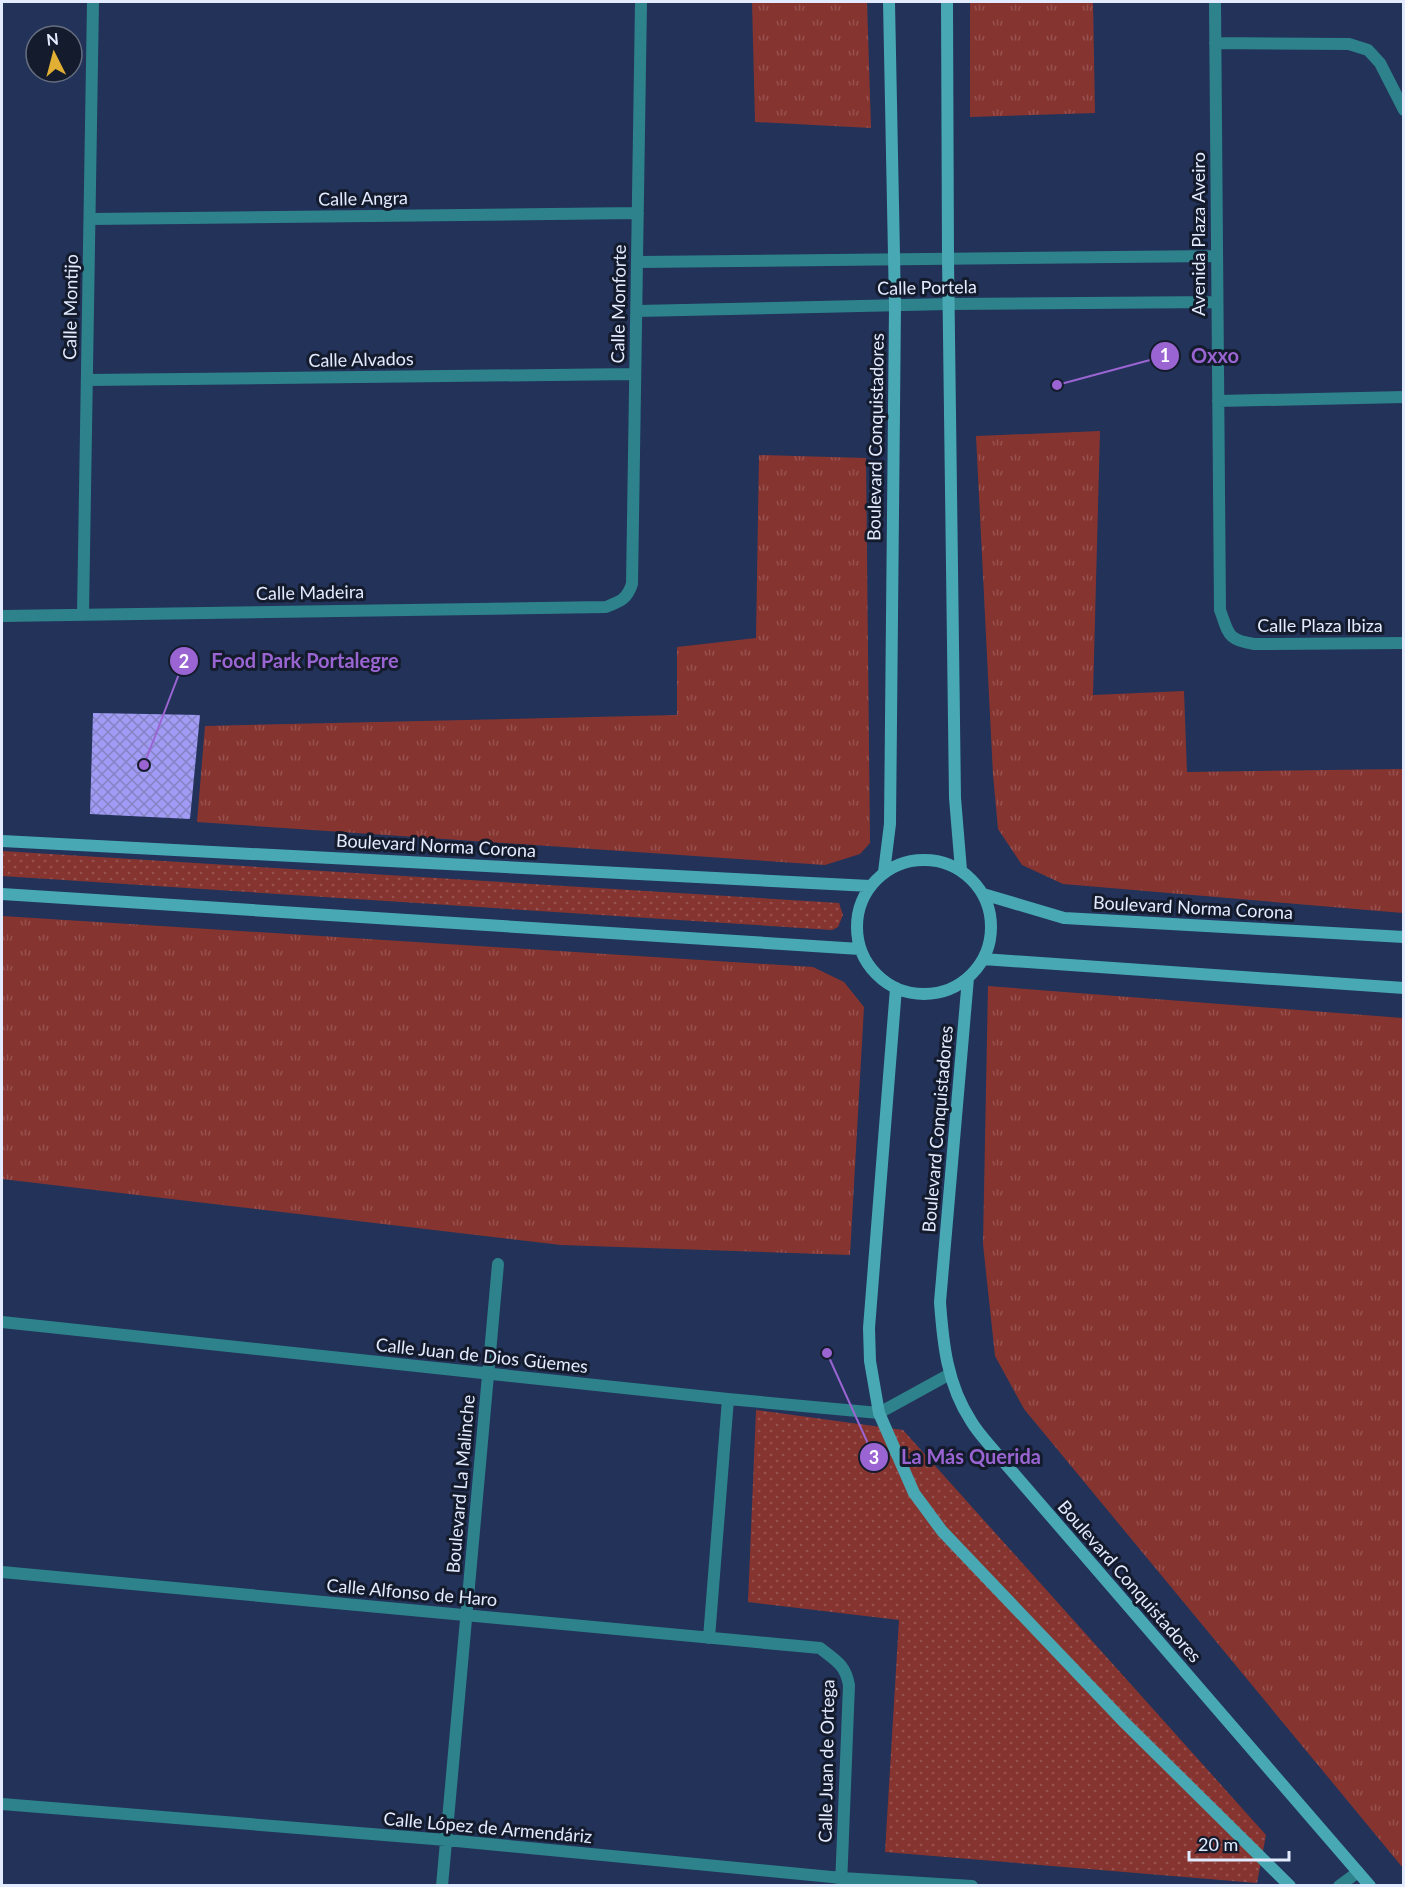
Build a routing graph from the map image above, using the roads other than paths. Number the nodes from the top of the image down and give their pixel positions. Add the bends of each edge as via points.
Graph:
1 (93, 2) edge
2 (641, 2) edge
3 (889, 2) edge
4 (947, 2) edge
5 (1215, 2) edge
6 (1215, 43) junction
7 (1404, 110) edge
8 (638, 213) junction
9 (90, 219) junction
10 (1216, 256) junction
11 (948, 260) junction
12 (893, 261) junction
13 (638, 262) junction
14 (1217, 302) junction
15 (948, 304) junction
16 (894, 306) junction
17 (637, 311) junction
18 (635, 374) junction
19 (87, 380) junction
20 (1404, 397) edge
21 (1218, 401) junction
22 (619, 602) joint
23 (1220, 610) joint
24 (83, 614) junction
25 (2, 616) edge
26 (1404, 643) edge
27 (2, 841) edge
28 (961, 870) junction
29 (884, 872) junction
30 (870, 886) junction
31 (2, 894) edge
32 (983, 894) junction
33 (1404, 937) edge
34 (860, 949) junction
35 (983, 959) junction
36 (968, 978) junction
37 (896, 988) junction
38 (1404, 988) edge
39 (498, 1264) dead end
40 (2, 1322) edge
41 (488, 1374) junction
42 (950, 1374) junction
43 (728, 1399) junction
44 (879, 1413) junction
45 (2, 1572) edge
46 (466, 1615) junction
47 (709, 1638) junction
48 (820, 1648) joint
49 (2, 1804) edge
50 (446, 1840) junction
51 (1358, 1872) junction
52 (842, 1882) edge
53 (442, 1886) edge
54 (972, 1886) edge
55 (1290, 1886) edge
56 (1339, 1886) edge
57 (1370, 1886) edge

1 - 9 street, Calle Montijo
2 - 8 street, Calle Monforte
3 - 12 street, Boulevard Conquistadores
4 - 11 street
5 - 6 street, Avenida Plaza Aveiro
6 - 7 street via 1349,44 1368,50 1380,63
6 - 10 street, Avenida Plaza Aveiro
8 - 9 street, Calle Angra
8 - 13 street, Calle Monforte
9 - 19 street, Calle Montijo
10 - 11 street, Calle Portela
10 - 14 street, Avenida Plaza Aveiro
11 - 12 street, Calle Portela
11 - 15 street
12 - 13 street, Calle Portela
12 - 16 street, Boulevard Conquistadores
13 - 17 street, Calle Monforte
14 - 15 street, Calle Portela
14 - 21 street, Avenida Plaza Aveiro
15 - 16 street, Calle Portela
15 - 28 street via 955,798
16 - 17 street, Calle Portela
16 - 29 street, Boulevard Conquistadores via 890,824
17 - 18 street, Calle Monforte
18 - 19 street, Calle Alvados
18 - 22 street, Calle Monforte via 632,584 628,595
19 - 24 street, Calle Montijo
20 - 21 street
21 - 23 street, Avenida Plaza Aveiro
22 - 24 street, Calle Madeira via 606,607
23 - 26 street, Calle Plaza Ibiza via 1229,635 1238,642
24 - 25 street, Calle Madeira
27 - 30 street, Boulevard Norma Corona
28 - 29 street via 922,859 902,862
28 - 32 street
29 - 30 street
30 - 34 street via 859,905 856,928
31 - 34 street
32 - 33 street, Boulevard Norma Corona via 1064,918
32 - 35 street via 992,926
34 - 37 street via 880,979
35 - 36 street
35 - 38 street
36 - 37 street via 933,993 914,994
36 - 42 street, Boulevard Conquistadores via 940,1302 943,1346
37 - 44 street via 869,1328
39 - 41 street, Boulevard La Malinche
40 - 41 street, Calle Juan de Dios Güemes
41 - 43 street, Calle Juan de Dios Güemes
41 - 46 street, Boulevard La Malinche
42 - 44 street
42 - 51 street, Boulevard Conquistadores via 971,1421 997,1454
43 - 44 street, Calle Juan de Dios Güemes
43 - 47 street
44 - 55 street via 914,1493 942,1531 1125,1723
45 - 46 street, Calle Alfonso de Haro
46 - 47 street, Calle Alfonso de Haro
46 - 50 street, Boulevard La Malinche
47 - 48 street, Calle Alfonso de Haro
48 - 52 street, Calle Juan de Ortega via 846,1672 849,1685
49 - 50 street, Calle López de Armendáriz
50 - 52 street, Calle López de Armendáriz
50 - 53 street, Boulevard La Malinche
51 - 56 street
51 - 57 street, Boulevard Conquistadores
52 - 54 street, Calle López de Armendáriz

